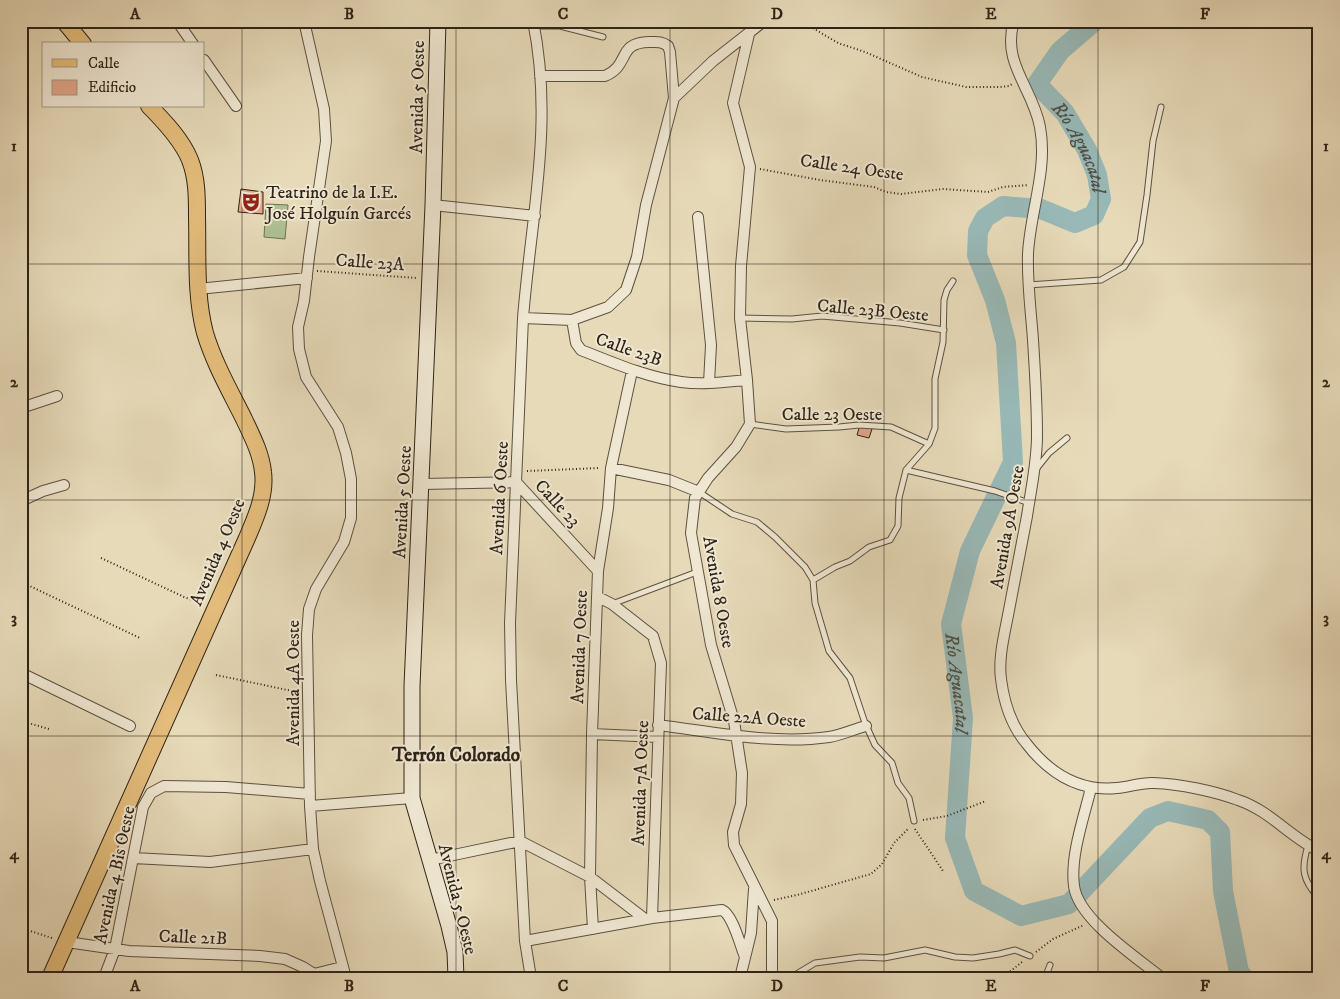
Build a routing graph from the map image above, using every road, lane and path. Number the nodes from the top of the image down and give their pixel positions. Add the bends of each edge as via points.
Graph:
1 (64, 21) edge
2 (177, 21) edge
3 (304, 21) edge
4 (438, 21) edge
5 (764, 21) edge
6 (801, 21) edge
7 (1014, 21) edge
8 (534, 24) edge
9 (749, 34) junction
10 (603, 37) dead end
11 (81, 42) edge
12 (192, 42) edge
13 (205, 61) edge
14 (540, 76) junction
15 (1020, 77) junction
16 (674, 98) junction
17 (236, 106) dead end
18 (1161, 107) dead end
19 (151, 108) edge
20 (750, 167) junction
21 (1038, 185) junction
22 (433, 205) junction
23 (535, 216) junction
24 (698, 217) dead end
25 (308, 274) junction
26 (429, 278) junction
27 (953, 280) dead end
28 (1028, 286) junction
29 (198, 289) junction
30 (523, 318) junction
31 (740, 318) junction
32 (572, 320) junction
33 (944, 330) junction
34 (632, 371) junction
35 (747, 380) junction
36 (709, 383) junction
37 (57, 396) dead end
38 (21, 408) edge
39 (750, 424) junction
40 (1067, 438) dead end
41 (929, 444) junction
42 (611, 468) junction
43 (906, 470) junction
44 (1034, 471) junction
45 (517, 477) junction
46 (422, 484) junction
47 (64, 486) dead end
48 (699, 492) junction
49 (21, 501) edge
50 (1026, 502) junction
51 (101, 558) dead end
52 (598, 571) junction
53 (697, 572) junction
54 (813, 580) junction
55 (21, 582) edge
56 (598, 597) junction
57 (612, 604) junction
58 (216, 609) junction
59 (140, 638) dead end
60 (21, 673) edge
61 (216, 675) dead end
62 (309, 694) junction
63 (21, 721) edge
64 (658, 725) junction
65 (130, 726) dead end
66 (866, 726) junction
67 (50, 728) dead end
68 (592, 734) junction
69 (737, 736) junction
70 (658, 737) junction
71 (1091, 788) junction
72 (310, 794) junction
73 (412, 798) junction
74 (986, 801) dead end
75 (310, 806) junction
76 (914, 821) joint
77 (520, 841) junction
78 (1308, 846) junction
79 (313, 848) junction
80 (1319, 851) edge
81 (133, 858) junction
82 (430, 860) junction
83 (943, 871) dead end
84 (590, 877) junction
85 (754, 885) junction
86 (1319, 898) edge
87 (762, 902) junction
88 (649, 918) junction
89 (1091, 919) junction
90 (21, 928) edge
91 (592, 928) junction
92 (525, 941) junction
93 (67, 942) junction
94 (115, 949) junction
95 (1030, 956) junction
96 (745, 957) junction
97 (1050, 965) dead end
98 (342, 967) junction
99 (312, 976) edge
100 (50, 978) edge
101 (104, 978) edge
102 (346, 978) edge
103 (456, 978) edge
104 (531, 978) edge
105 (740, 978) edge
106 (772, 978) edge
107 (790, 978) edge
108 (1002, 978) edge
109 (1045, 978) edge
110 (1162, 978) edge

1 - 11 main road
2 - 12 street
3 - 25 street, Avenida 4A Oeste via 324,108 326,141
4 - 22 street, Avenida 5 Oeste
5 - 9 street
6 - 15 path via 838,42 922,77 966,87 1010,86
7 - 15 street, Avenida 9A Oeste via 1010,42 1012,59
8 - 10 lane via 560,26
8 - 14 street, Avenida 6 Oeste
9 - 16 street via 713,61
9 - 20 street via 733,103
13 - 17 street
14 - 16 street via 605,76 620,65 632,45 662,42 670,52
14 - 23 street, Avenida 6 Oeste via 542,131
15 - 21 street, Avenida 9A Oeste via 1037,112 1040,127 1043,152
16 - 32 street via 646,205 637,257 626,290 608,307
18 - 28 lane via 1152,141 1140,242 1124,267 1101,280
19 - 29 main road, Avenida 4 Oeste via 177,139 193,169
20 - 21 path, Calle 24 Oeste via 901,194 943,189 988,192 1003,187
20 - 31 street
21 - 28 street, Avenida 9A Oeste via 1030,230
22 - 23 street
22 - 26 street, Avenida 5 Oeste
23 - 30 street, Avenida 6 Oeste
24 - 36 street via 712,346
25 - 26 path, Calle 23A
25 - 29 street
25 - 62 street, Avenida 4A Oeste via 298,328 299,349 306,377 338,427 351,479 351,518 344,542 316,588 310,609 307,636
26 - 46 street, Avenida 5 Oeste
27 - 33 lane via 944,300
28 - 44 street, Avenida 9A Oeste via 1037,436
29 - 58 main road, Avenida 4 Oeste via 210,346 258,449 264,475 259,509
30 - 32 street
30 - 45 street, Avenida 6 Oeste
31 - 33 lane, Calle 23B Oeste via 822,316
31 - 35 street
32 - 34 street, Calle 23B via 576,343 581,350
33 - 41 lane via 935,379 935,428
34 - 36 street, Calle 23B via 681,382
34 - 42 street, Avenida 7 Oeste
35 - 36 street, Calle 23B
35 - 39 street
37 - 38 street
39 - 41 lane, Calle 23 Oeste via 786,429 859,425 891,427
39 - 48 street, Avenida 8 Oeste via 736,447
40 - 44 lane
41 - 43 lane
42 - 45 path, Calle 23
42 - 48 street via 669,480
42 - 52 street, Avenida 7 Oeste
43 - 50 lane via 995,491
43 - 54 lane via 898,526 890,540 869,547
44 - 50 street, Avenida 9A Oeste
45 - 46 street, Calle 23
45 - 52 street, Calle 23
45 - 77 street, Avenida 6 Oeste via 510,670
46 - 73 street, Avenida 5 Oeste via 412,686
47 - 49 street
48 - 53 street, Avenida 8 Oeste via 695,498 691,533
48 - 54 lane via 732,514 757,522 805,567
50 - 71 street, Avenida 9A Oeste via 1000,677 1007,711 1026,744 1055,772 1069,781
51 - 58 path
52 - 56 street, Avenida 7 Oeste
53 - 57 lane
53 - 69 street, Avenida 8 Oeste via 711,645
54 - 66 lane via 815,603 829,651 850,678
55 - 59 path
56 - 57 street
56 - 68 street, Avenida 7 Oeste
57 - 64 street, Avenida 7A Oeste via 653,636 660,663
58 - 93 main road, Avenida 4 Oeste
60 - 65 street
61 - 62 path
62 - 72 street, Avenida 4A Oeste
63 - 67 path
64 - 69 street, Calle 22A Oeste
64 - 70 street, Avenida 7A Oeste
66 - 69 street, Calle 22A Oeste via 812,738
66 - 76 lane via 875,745 892,763 898,783 909,798
68 - 70 street
68 - 84 street, Avenida 7 Oeste
69 - 85 street, Avenida 8 Oeste via 742,788 733,832 734,845
70 - 88 street, Avenida 7A Oeste
71 - 78 street, Avenida 9A Oeste via 1152,782 1239,800 1273,819
71 - 89 street via 1073,870 1075,892
72 - 75 street, Avenida 4A Oeste
72 - 81 street, Avenida 4 Bis Oeste via 164,786 151,793 143,807
73 - 75 street
73 - 82 street, Avenida 5 Oeste
74 - 76 path via 947,816
75 - 79 street, Avenida 4A Oeste
77 - 82 street
77 - 84 street
77 - 92 street, Avenida 6 Oeste
78 - 80 street, Avenida 9A Oeste
78 - 86 lane via 1302,863 1305,876
79 - 81 street via 210,862
79 - 98 street, Avenida 4A Oeste
81 - 94 street, Avenida 4 Bis Oeste
82 - 103 street, Avenida 5 Oeste via 455,952
83 - 87 path via 912,825 871,874
84 - 88 street
84 - 91 street, Avenida 7 Oeste
85 - 87 street, Avenida 8 Oeste
85 - 96 street via 751,933
87 - 106 street, Avenida 8 Oeste via 772,921
88 - 91 street
88 - 96 street via 722,910 734,928
89 - 95 path via 1053,939
89 - 110 street
90 - 93 path
91 - 92 street
92 - 104 street, Avenida 6 Oeste
93 - 94 street, Calle 21B
93 - 100 main road, Avenida 4 Oeste
94 - 99 street, Calle 21B via 285,959 303,967
94 - 101 street, Avenida 4 Bis Oeste
95 - 107 lane via 1015,950 973,958 955,957 925,950 884,958 860,957 815,963
95 - 108 path
96 - 105 street
97 - 109 lane
98 - 99 street
98 - 102 street, Avenida 4A Oeste

